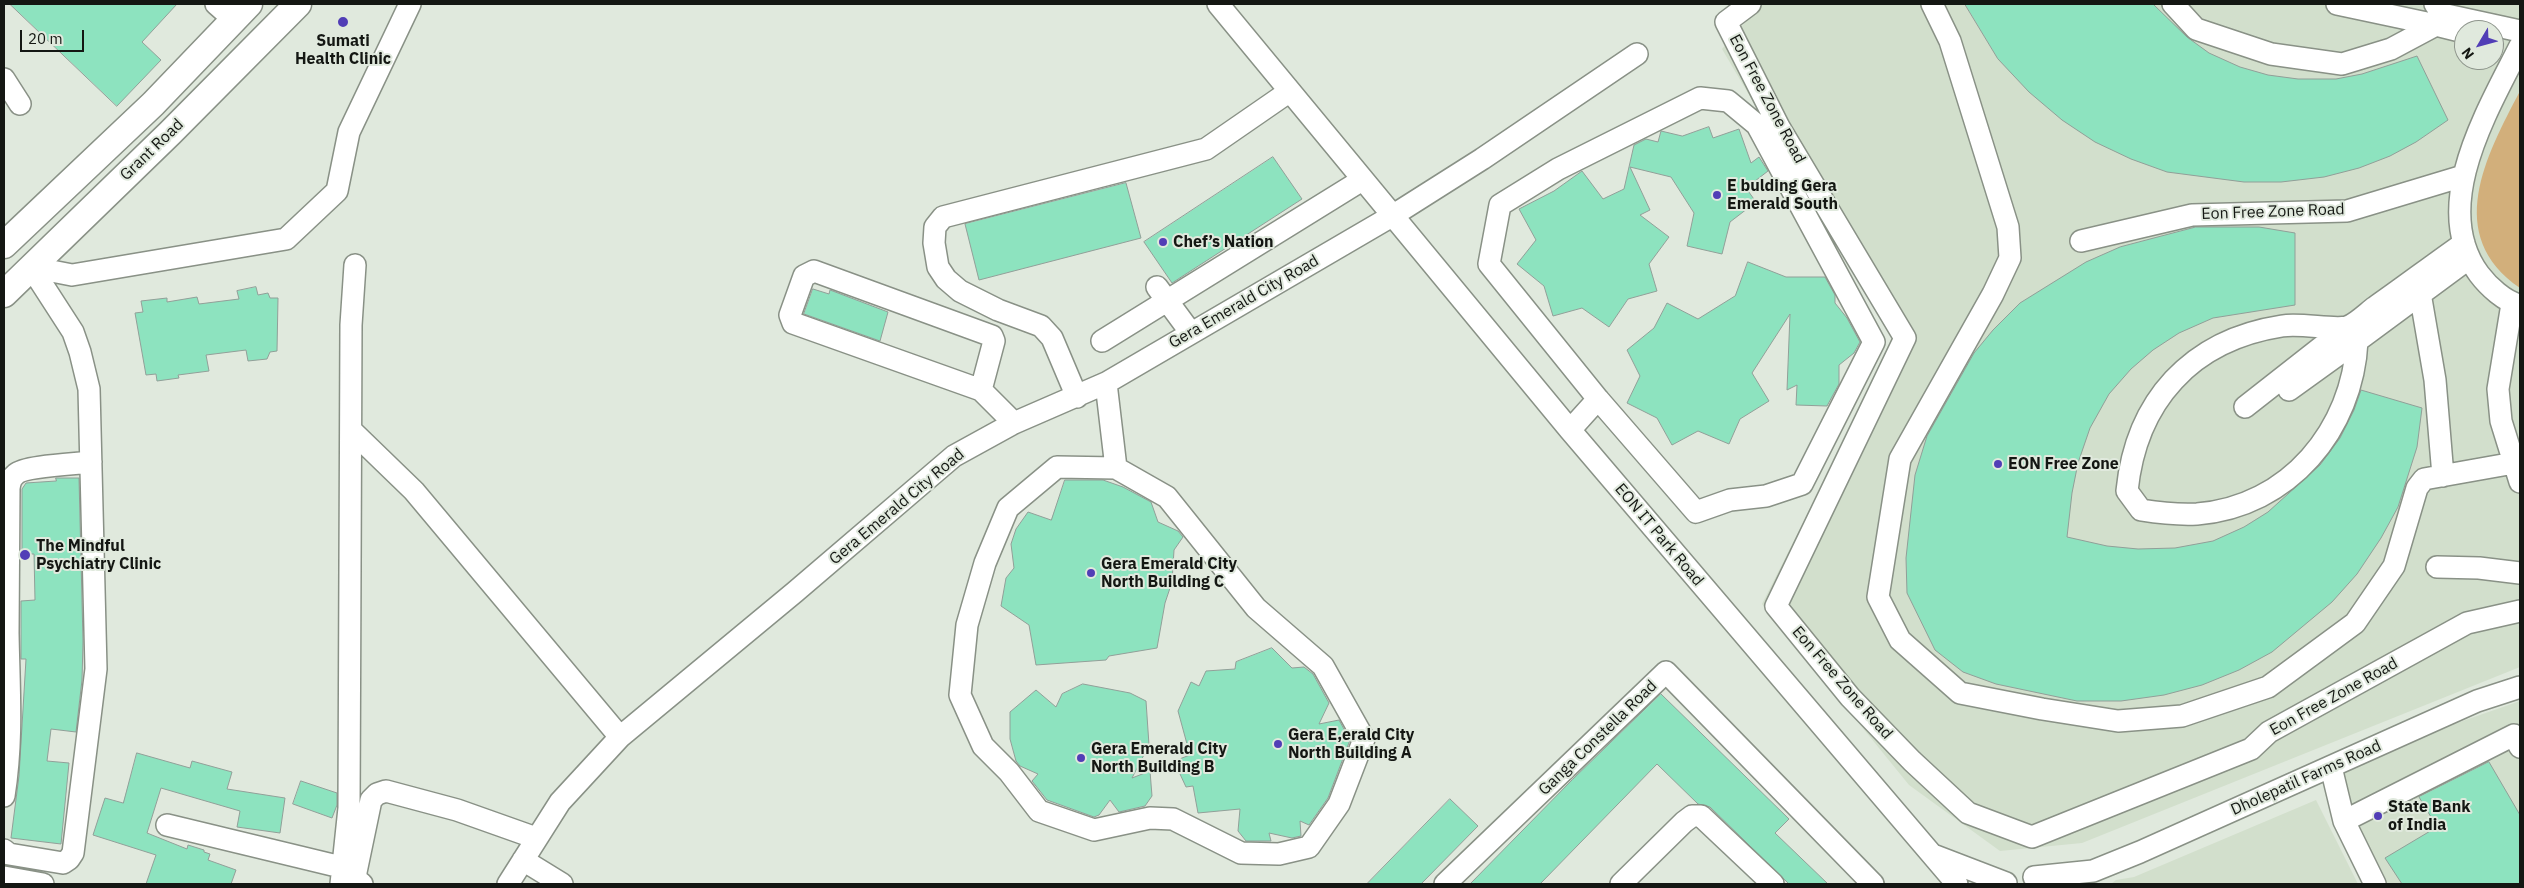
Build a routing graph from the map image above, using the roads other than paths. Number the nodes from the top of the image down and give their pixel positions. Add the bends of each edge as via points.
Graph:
1 (298, 4) edge
2 (410, 4) edge
3 (1218, 4) edge
4 (1750, 4) edge
5 (1932, 4) edge
6 (2173, 4) edge
7 (2337, 4) edge
8 (2387, 4) edge
9 (236, 8) edge
10 (2438, 15) edge
11 (2454, 25) edge
12 (2520, 31) edge
13 (2504, 42) edge
14 (2520, 46) edge
15 (1636, 54) dead end
16 (4, 79) edge
17 (1290, 91) junction
18 (20, 104) dead end
19 (2463, 176) junction
20 (1362, 180) junction
21 (1392, 216) junction
22 (2081, 241) dead end
23 (4, 245) edge
24 (2466, 251) junction
25 (355, 265) dead end
26 (31, 268) junction
27 (2420, 293) junction
28 (4, 294) edge
29 (1162, 294) junction
30 (2516, 304) edge
31 (1191, 333) junction
32 (2352, 334) junction
33 (1102, 341) dead end
34 (1106, 383) junction
35 (981, 390) junction
36 (1077, 397) junction
37 (1598, 399) junction
38 (2249, 411) dead end
39 (1014, 423) junction
40 (351, 430) junction
41 (1570, 430) junction
42 (91, 462) junction
43 (1116, 468) junction
44 (2517, 472) edge
45 (2442, 476) junction
46 (2437, 567) dead end
47 (2520, 573) edge
48 (2520, 611) edge
49 (2520, 686) edge
50 (620, 737) junction
51 (2520, 747) edge
52 (2330, 767) junction
53 (4, 796) edge
54 (2344, 821) junction
55 (166, 825) dead end
56 (536, 838) junction
57 (4, 850) edge
58 (1928, 853) junction
59 (523, 860) junction
60 (341, 876) edge
61 (4, 877) edge
62 (2088, 878) edge
63 (2041, 881) edge
64 (43, 884) edge
65 (362, 884) edge
66 (508, 884) edge
67 (562, 884) edge
68 (1445, 884) edge
69 (1621, 884) edge
70 (1773, 884) edge
71 (1873, 884) edge
72 (1957, 884) edge
73 (2004, 884) edge
74 (2375, 884) edge

1 - 26 main road, Grant Road
2 - 26 street via 349,132 337,191 286,239 72,275
3 - 17 street, EON IT Park Road
4 - 48 street, Eon Free Zone Road via 1726,22 1779,127 1905,338 1776,606 1850,697 1968,813 2032,838 2251,749 2269,732 2467,623
5 - 45 street via 1950,41 2008,226 2010,258 1900,459 1878,597 1900,640 1960,693 2118,721 2182,716 2268,687 2355,624 2394,566 2417,488 2424,480
6 - 10 street via 2196,29 2270,54 2342,64 2391,49
7 - 10 street
8 - 10 street
9 - 23 main road, Grant Road via 153,104
10 - 11 street
10 - 12 street
13 - 14 street
14 - 19 street via 2480,129
15 - 21 street, Gera Emerald City Road
16 - 18 street
17 - 20 street, EON IT Park Road
17 - 36 street via 1206,149 943,217 936,227 934,243 938,267 946,278 960,291 1041,326 1052,338
19 - 22 street, Eon Free Zone Road via 2347,211 2192,215
19 - 24 street via 2458,215
20 - 21 street, EON IT Park Road
20 - 29 street
21 - 31 street, Gera Emerald City Road
21 - 41 street, EON IT Park Road
24 - 27 street
24 - 30 street via 2484,282
24 - 32 street
25 - 40 street via 351,325
26 - 28 main road, Grant Road
26 - 42 street via 69,325 80,352 88,389
27 - 32 street
27 - 45 street via 2435,380
29 - 31 street
29 - 33 street
30 - 44 street via 2498,390 2501,421
31 - 34 street, Gera Emerald City Road
32 - 32 street via 2354,375 2338,420 2322,445 2280,484 2227,508 2198,514 2141,510 2127,492 2137,438 2149,413 2184,369 2206,352 2231,339 2285,326
32 - 38 street
34 - 36 street, Gera Emerald City Road
34 - 43 street
35 - 35 street via 793,323 790,315 804,276 814,271 992,336 994,341
35 - 39 street
36 - 39 street, Gera Emerald City Road
37 - 37 street via 1696,512 1730,500 1766,496 1802,484 1874,342 1757,125 1728,101 1700,98 1558,169 1500,205 1489,264
37 - 41 street
39 - 50 street, Gera Emerald City Road via 954,456
40 - 50 street via 414,491
40 - 60 street via 350,808
41 - 58 street, EON IT Park Road
42 - 53 street via 28,469 17,472 11,479 8,633 12,715
42 - 57 street via 96,669 73,853 63,863 8,854
43 - 43 street via 1058,467 1008,508 985,563 967,625 960,695 983,746 1039,811 1094,830 1150,818 1173,818 1241,853 1279,854 1309,847 1339,804 1364,739 1323,666 1256,608 1166,497
44 - 45 street
46 - 47 street
49 - 52 street, Dholepatil Farms Road via 2477,701
50 - 56 street, Gera Emerald City Road via 560,802
51 - 54 street via 2514,736
52 - 54 street
52 - 62 street, Dholepatil Farms Road
54 - 74 street
55 - 60 street
56 - 59 street, Gera Emerald City Road
56 - 65 street via 457,810 386,791 371,800 356,872 356,878
58 - 72 street, EON IT Park Road
58 - 73 street
59 - 66 street, Gera Emerald City Road
59 - 67 street
61 - 64 street
62 - 63 street, Dholepatil Farms Road
63 - 73 street, Dholepatil Farms Road via 2018,878
68 - 71 street, Ganga Constella Road via 1666,672
69 - 70 street via 1684,822 1692,816 1700,816

